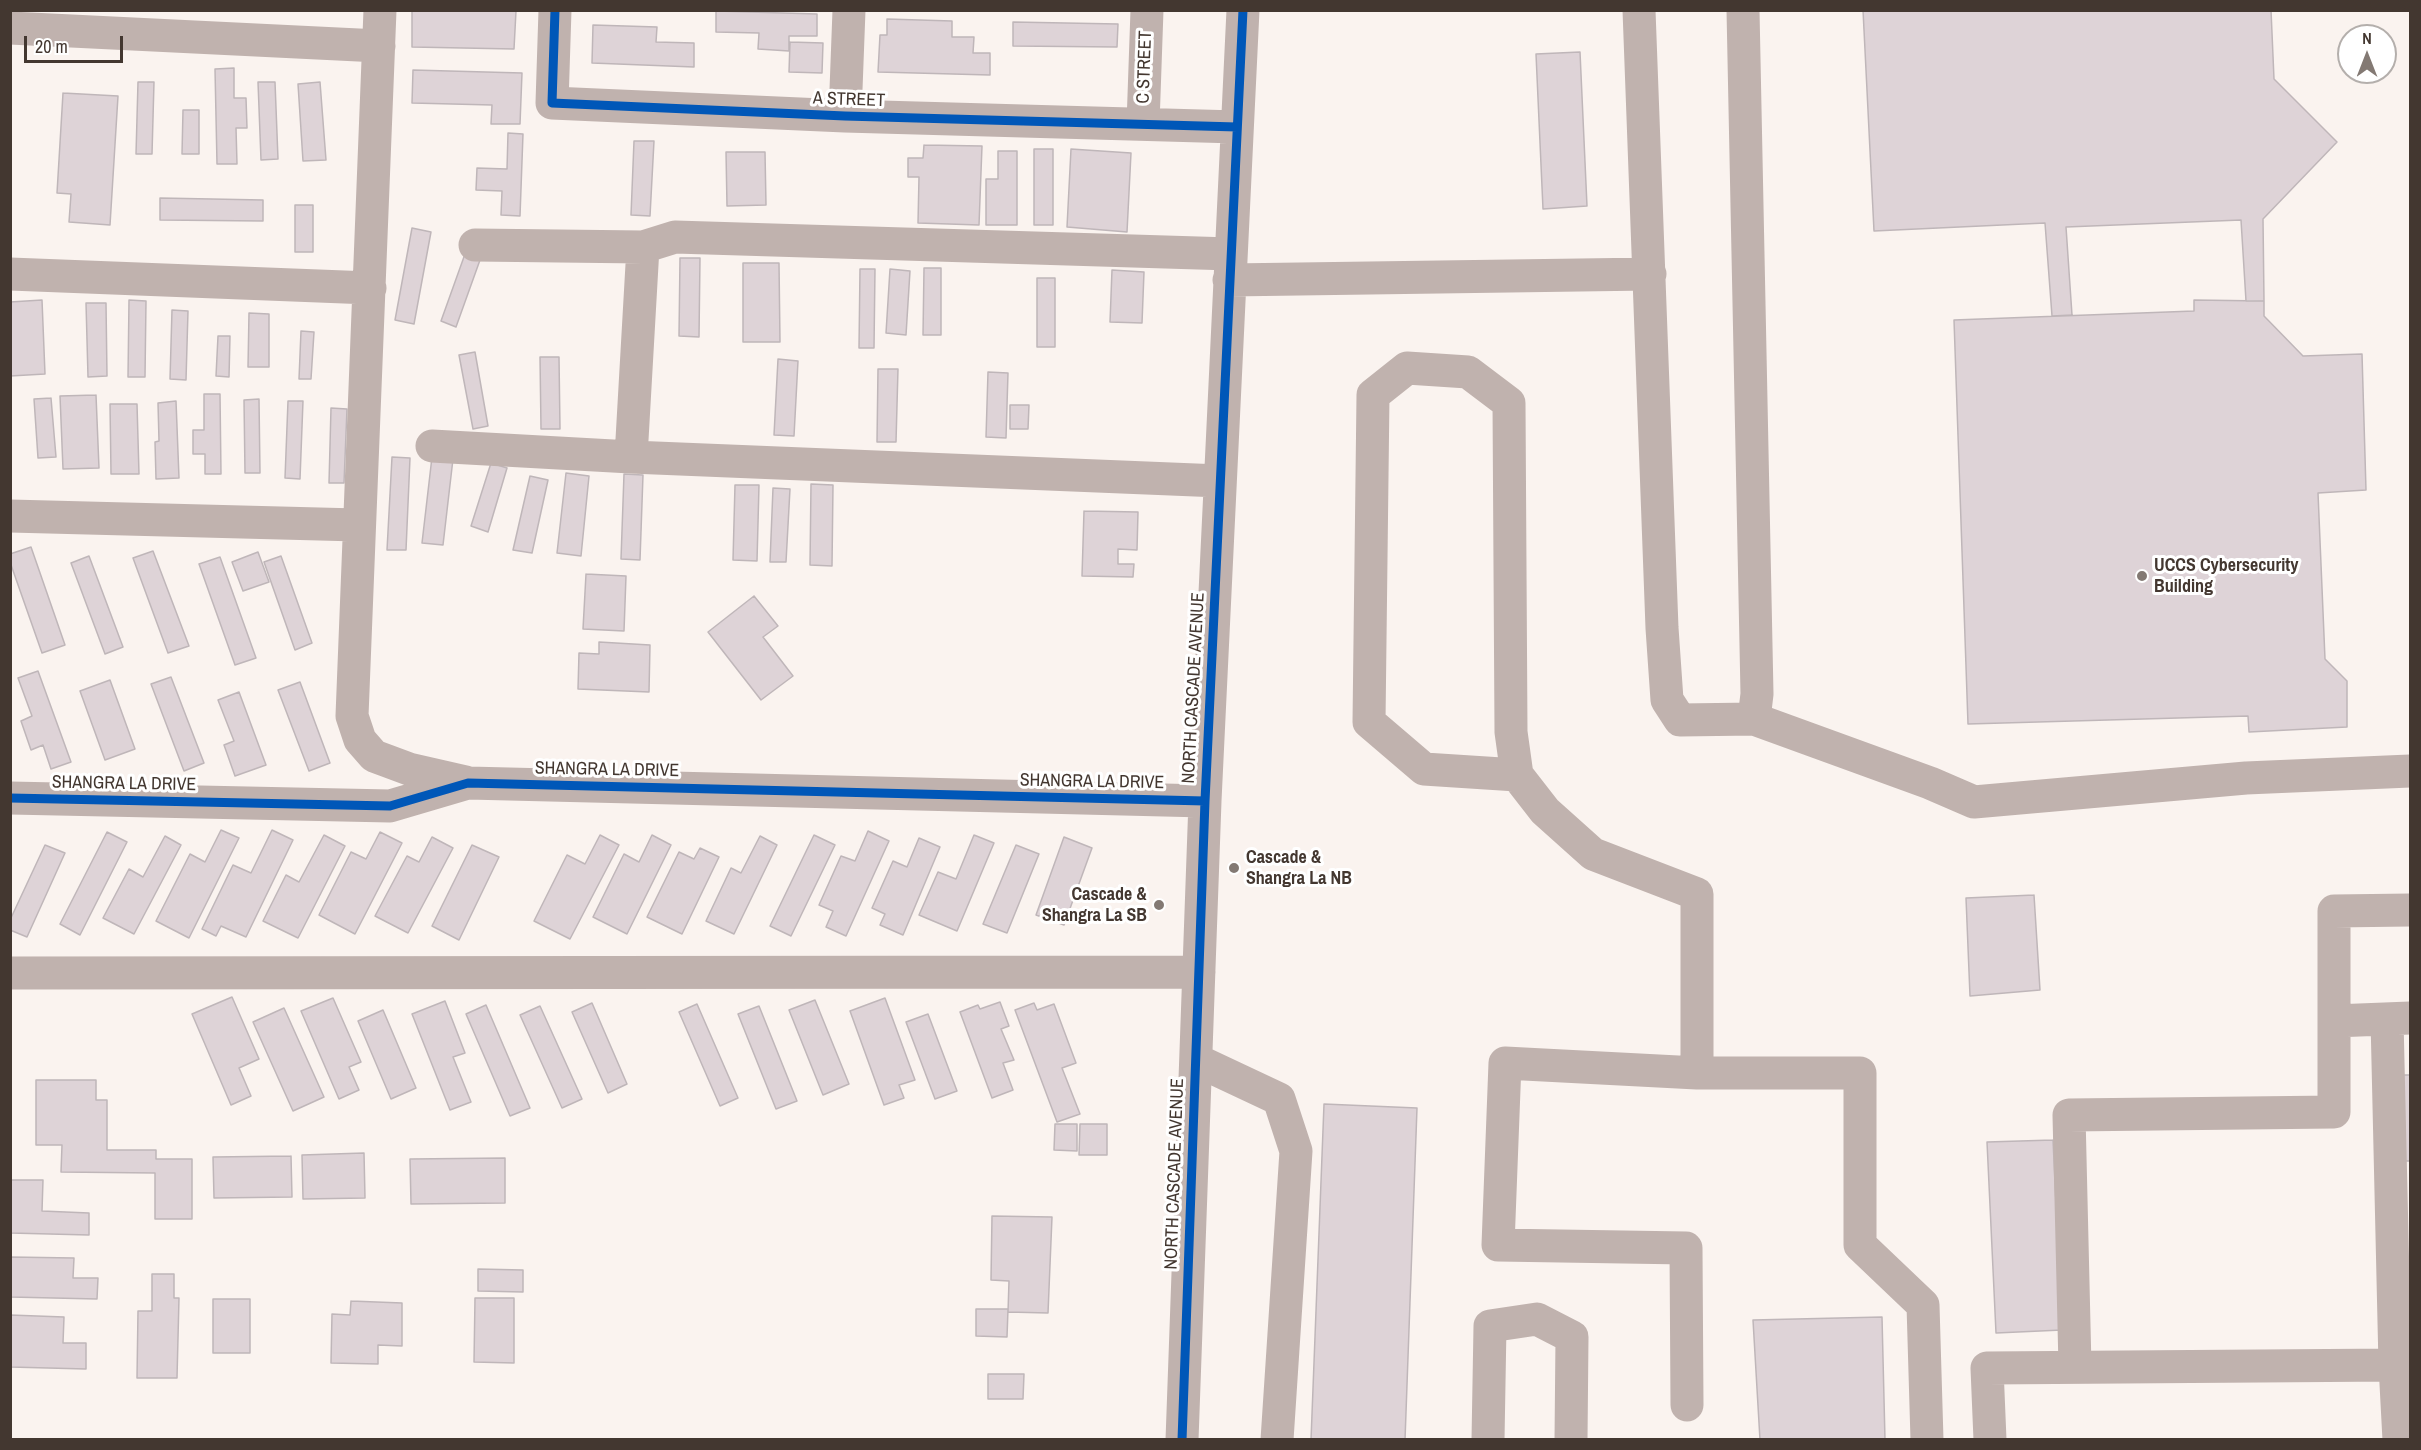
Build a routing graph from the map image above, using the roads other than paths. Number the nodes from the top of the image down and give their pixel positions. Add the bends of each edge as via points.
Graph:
1 (380, 10) edge
2 (555, 10) edge
3 (849, 10) edge
4 (1148, 10) edge
5 (1243, 10) edge
6 (1639, 10) edge
7 (1743, 10) edge
8 (10, 28) edge
9 (379, 46) junction
10 (845, 116) junction
11 (1143, 124) junction
12 (1237, 127) junction
13 (475, 245) dead end
14 (643, 247) junction
15 (1230, 267) junction
16 (10, 274) edge
17 (1650, 274) junction
18 (370, 288) junction
19 (432, 446) dead end
20 (631, 457) junction
21 (1220, 481) junction
22 (10, 516) edge
23 (358, 525) junction
24 (1754, 718) junction
25 (2410, 771) edge
26 (1517, 775) junction
27 (468, 783) junction
28 (10, 798) edge
29 (1205, 801) junction
30 (2410, 910) edge
31 (1199, 972) junction
32 (10, 973) edge
33 (2399, 1019) edge
34 (2334, 1021) junction
35 (1196, 1060) junction
36 (1697, 1073) junction
37 (2395, 1365) junction
38 (2074, 1367) junction
39 (1687, 1405) dead end
40 (1182, 1440) edge
41 (1278, 1440) edge
42 (1488, 1440) edge
43 (1571, 1440) edge
44 (1927, 1440) edge
45 (1990, 1440) edge
46 (2399, 1440) edge

1 - 9 street
2 - 10 street, A STREET via 552,103
3 - 10 street
4 - 11 street, C STREET
5 - 12 street, NORTH CASCADE AVENUE
6 - 17 street
7 - 24 street via 1757,682
8 - 9 street
9 - 18 street
10 - 11 street, A STREET
11 - 12 street, A STREET
12 - 15 street, NORTH CASCADE AVENUE
13 - 14 street
14 - 15 street via 675,237
14 - 20 street
15 - 17 street
15 - 21 street, NORTH CASCADE AVENUE
16 - 18 street
17 - 24 street via 1667,700 1680,720
18 - 23 street
19 - 20 street
20 - 21 street
21 - 29 street, NORTH CASCADE AVENUE
22 - 23 street
23 - 27 street via 352,716 360,740 374,756
24 - 25 street via 1974,802 2246,778
26 - 26 street via 1510,732 1509,403 1468,372 1407,368 1373,395 1369,722 1424,769
26 - 36 street via 1545,811 1593,855 1697,894
27 - 28 street, SHANGRA LA DRIVE via 390,806
27 - 29 street, SHANGRA LA DRIVE
29 - 31 street, NORTH CASCADE AVENUE
30 - 34 street via 2334,911
31 - 32 street
31 - 35 street, NORTH CASCADE AVENUE
33 - 34 street
33 - 37 street
34 - 38 street via 2334,1112 2068,1115
35 - 40 street, NORTH CASCADE AVENUE
35 - 41 street via 1279,1099 1296,1151
36 - 39 street via 1504,1063 1498,1245 1686,1248
36 - 44 street via 1860,1073 1860,1245 1923,1305
37 - 38 street
37 - 46 street
38 - 45 street via 1987,1368
42 - 43 street via 1490,1326 1537,1319 1572,1337

